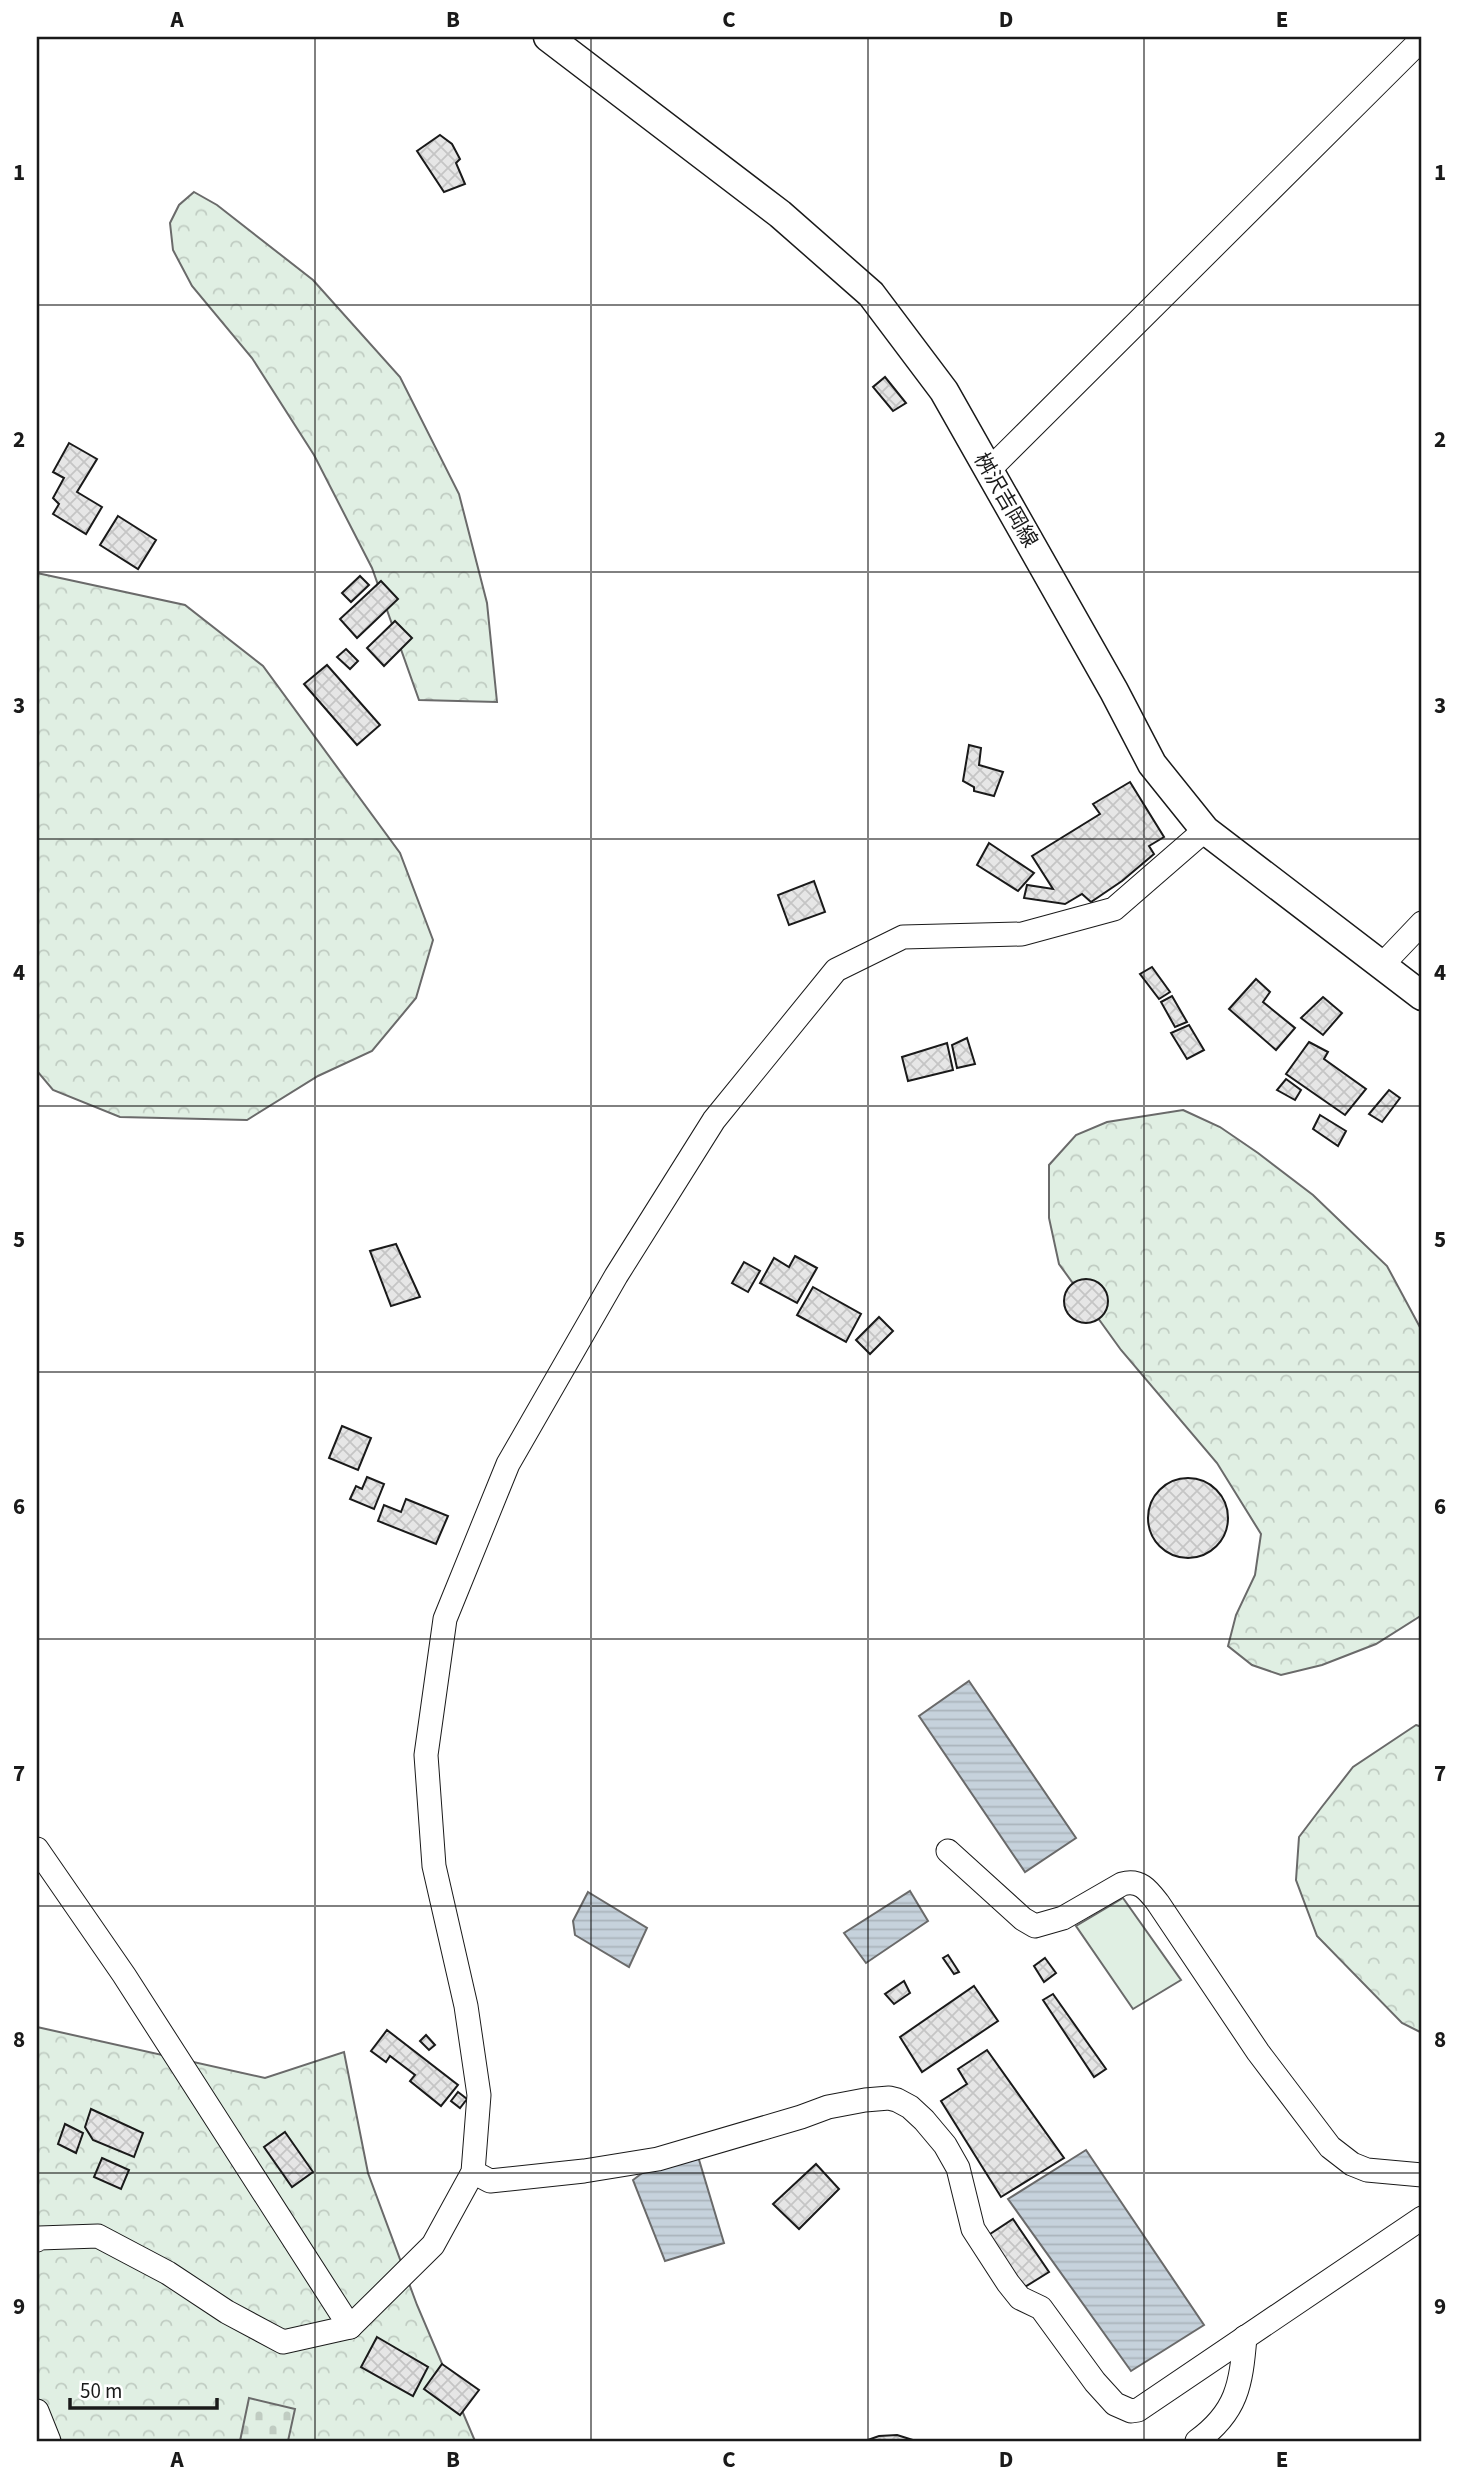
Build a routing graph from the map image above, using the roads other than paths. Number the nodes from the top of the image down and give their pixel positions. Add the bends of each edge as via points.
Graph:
1 (548, 37) edge
2 (1413, 46) edge
3 (989, 470) junction
4 (1205, 830) junction
5 (1422, 923) edge
6 (1382, 965) junction
7 (1422, 996) edge
8 (37, 1849) edge
9 (948, 1851) dead end
10 (473, 2172) junction
11 (1422, 2175) edge
12 (1422, 2218) edge
13 (37, 2240) edge
14 (350, 2327) junction
15 (1245, 2337) junction
16 (37, 2411) edge
17 (49, 2441) edge
18 (1197, 2441) edge

1 - 3 main road, 桝沢吉岡線 via 780,214 872,294 944,391
2 - 3 street
3 - 4 main road, 桝沢吉岡線 via 1152,764
4 - 6 main road, 桝沢吉岡線
4 - 10 street via 1114,909 1022,934 903,937 836,970 714,1121 616,1276 508,1464 445,1619 426,1755 434,1866 466,2006 479,2095
5 - 6 street
6 - 7 main road, 桝沢吉岡線
8 - 14 street via 131,1986
9 - 11 street via 1035,1926 1063,1918 1122,1884 1140,1884 1174,1925 1258,2052 1330,2147 1367,2170
10 - 14 street via 433,2245
10 - 15 street via 490,2181 658,2159 828,2107 889,2098 910,2107 934,2129 958,2168 973,2229 991,2258 1020,2298 1041,2308 1115,2404 1138,2410
12 - 15 street
13 - 14 street via 98,2236 283,2342
15 - 18 street via 1230,2409
16 - 17 street

